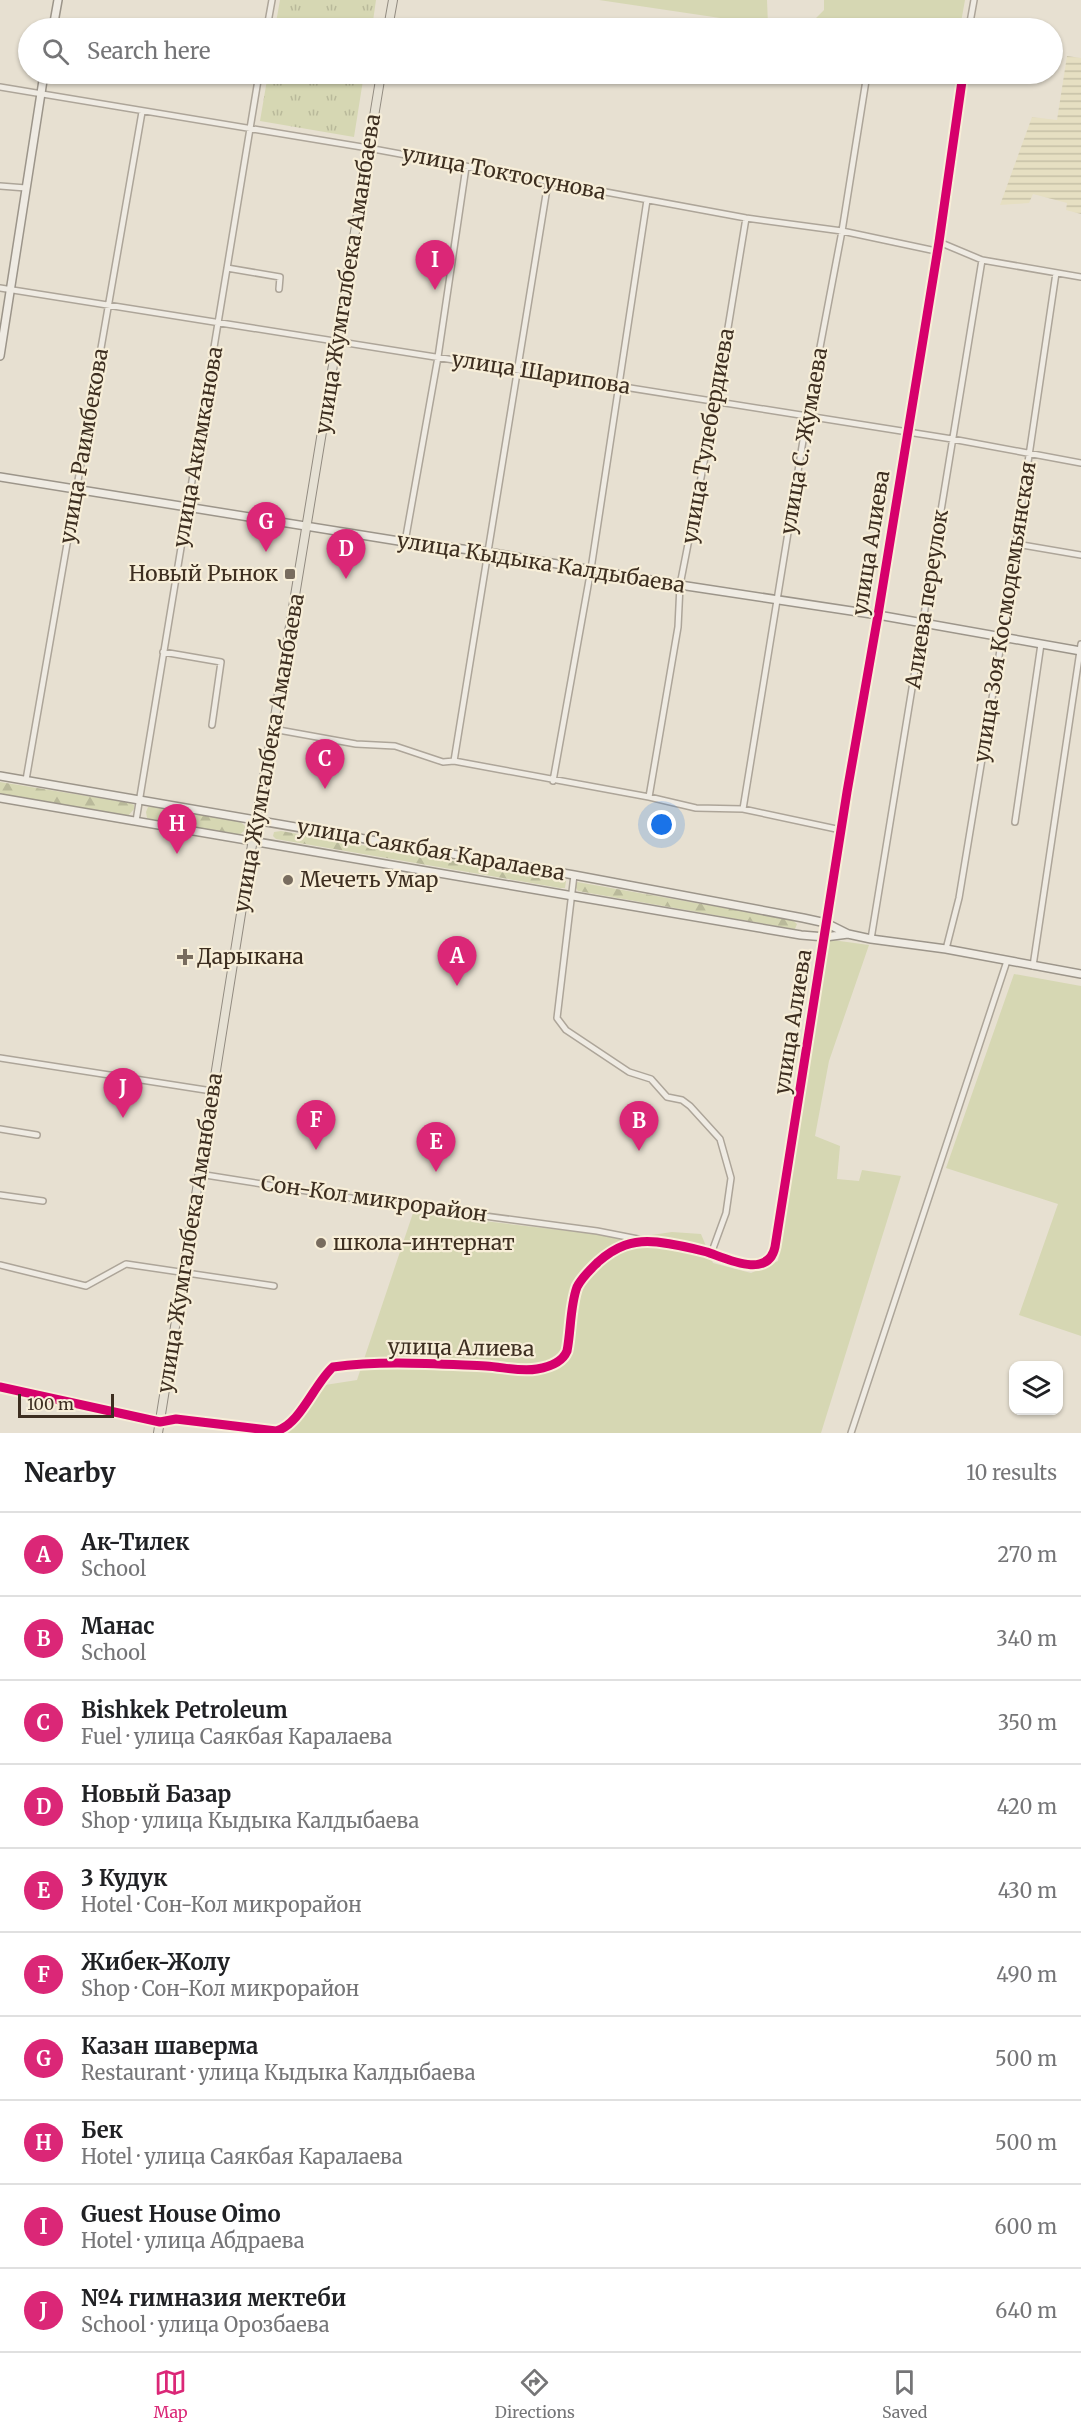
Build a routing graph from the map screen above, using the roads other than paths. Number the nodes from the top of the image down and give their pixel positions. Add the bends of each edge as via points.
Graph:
1 (58, 0) edge
2 (272, 0) edge
3 (393, 0) edge
4 (974, 0) edge
5 (55, 18) edge
6 (269, 18) edge
7 (390, 18) edge
8 (971, 18) edge
9 (42, 84) edge
10 (257, 84) edge
11 (379, 84) edge
12 (865, 84) edge
13 (962, 84) edge
14 (0, 87) edge
15 (40, 94) junction
16 (142, 112) junction
17 (250, 127) junction
18 (368, 147) junction
19 (466, 167) junction
20 (548, 182) junction
21 (0, 186) edge
22 (26, 188) junction
23 (647, 200) junction
24 (746, 218) junction
25 (842, 231) junction
26 (939, 242) junction
27 (936, 251) junction
28 (982, 260) junction
29 (227, 268) junction
30 (1056, 273) junction
31 (1081, 277) edge
32 (0, 288) edge
33 (279, 289) dead end
34 (10, 290) junction
35 (108, 305) junction
36 (219, 322) junction
37 (337, 341) junction
38 (0, 356) edge
39 (438, 357) junction
40 (518, 370) junction
41 (618, 386) junction
42 (716, 401) junction
43 (807, 416) junction
44 (907, 432) junction
45 (952, 439) junction
46 (1029, 454) junction
47 (1081, 463) edge
48 (0, 477) edge
49 (76, 489) junction
50 (188, 507) junction
51 (307, 524) junction
52 (405, 542) junction
53 (1016, 544) junction
54 (487, 552) junction
55 (1081, 555) edge
56 (591, 569) junction
57 (680, 585) junction
58 (777, 599) junction
59 (878, 615) junction
60 (923, 623) junction
61 (1002, 638) junction
62 (1041, 644) junction
63 (1081, 648) edge
64 (163, 652) junction
65 (212, 725) dead end
66 (273, 729) junction
67 (454, 761) junction
68 (0, 776) edge
69 (26, 780) junction
70 (553, 781) junction
71 (649, 797) junction
72 (0, 798) edge
73 (141, 799) junction
74 (743, 809) junction
75 (256, 820) junction
76 (136, 821) junction
77 (1015, 822) dead end
78 (841, 830) junction
79 (253, 842) junction
80 (573, 875) junction
81 (572, 896) junction
82 (826, 923) junction
83 (848, 934) junction
84 (825, 937) junction
85 (871, 939) junction
86 (946, 950) junction
87 (1007, 961) junction
88 (1034, 966) junction
89 (1081, 974) edge
90 (0, 1058) edge
91 (212, 1091) junction
92 (0, 1129) edge
93 (37, 1135) dead end
94 (199, 1174) junction
95 (0, 1195) edge
96 (43, 1200) dead end
97 (655, 1242) junction
98 (711, 1254) junction
99 (0, 1265) edge
100 (184, 1274) junction
101 (274, 1286) dead end
102 (0, 1387) edge
103 (160, 1422) junction
104 (158, 1433) edge
105 (851, 1433) edge

1 - 5 street
2 - 6 street
3 - 7 main road
4 - 8 street
9 - 15 street
10 - 17 street, улица Акимканова
11 - 18 main road, улица Жумгалбека Аманбаева
12 - 25 street, улица С. Жумаева
13 - 26 street, улица Алиева
14 - 15 street, улица Токтосунова
15 - 16 street, улица Токтосунова
15 - 22 street
16 - 17 street, улица Токтосунова
16 - 35 street, улица Раимбекова
17 - 18 street, улица Токтосунова
17 - 29 street, улица Акимканова
18 - 19 street, улица Токтосунова
18 - 37 main road, улица Жумгалбека Аманбаева
19 - 20 street, улица Токтосунова
19 - 39 street
20 - 23 street, улица Токтосунова
20 - 40 street
21 - 22 street
22 - 34 street
23 - 24 street, улица Токтосунова
23 - 41 street
24 - 25 street, улица Токтосунова
24 - 42 street, улица Тулебердиева
25 - 27 street, улица Токтосунова
25 - 43 street, улица С. Жумаева
26 - 27 street, улица Алиева
26 - 28 street
27 - 44 street, улица Алиева
28 - 30 street
28 - 45 street, Алиева переулок
29 - 33 street via 280,276
29 - 36 street, улица Акимканова
30 - 31 street
30 - 46 street, улица Зоя Космодемьянская
32 - 34 street, улица Шарипова
34 - 35 street, улица Шарипова
34 - 38 street
35 - 36 street, улица Шарипова
35 - 49 street, улица Раимбекова
36 - 37 street, улица Шарипова
36 - 50 street, улица Акимканова
37 - 39 street, улица Шарипова
37 - 51 main road, улица Жумгалбека Аманбаева
39 - 40 street, улица Шарипова
39 - 52 street
40 - 41 street, улица Шарипова
40 - 54 street
41 - 42 street, улица Шарипова
41 - 56 street
42 - 43 street, улица Шарипова
42 - 57 street, улица Тулебердиева
43 - 44 street, улица Шарипова
43 - 58 street, улица С. Жумаева
44 - 45 street, улица Шарипова
44 - 59 street, улица Алиева
45 - 46 street, улица Шарипова
45 - 60 street, Алиева переулок
46 - 47 street, улица Шарипова
46 - 53 street, улица Зоя Космодемьянская
48 - 49 street, улица Кыдыка Калдыбаева
49 - 50 street, улица Кыдыка Калдыбаева
49 - 69 street, улица Раимбекова
50 - 51 street, улица Кыдыка Калдыбаева
50 - 64 street, улица Акимканова
51 - 52 street, улица Кыдыка Калдыбаева
51 - 66 main road, улица Жумгалбека Аманбаева
52 - 54 street, улица Кыдыка Калдыбаева
53 - 55 street
53 - 61 street, улица Зоя Космодемьянская
54 - 56 street, улица Кыдыка Калдыбаева
54 - 67 street
56 - 57 street, улица Кыдыка Калдыбаева
56 - 70 street
57 - 58 street, улица Кыдыка Калдыбаева
57 - 71 street, улица Тулебердиева via 678,627
58 - 59 street, улица Кыдыка Калдыбаева
58 - 74 street, улица С. Жумаева
59 - 60 street, улица Кыдыка Калдыбаева
59 - 78 street, улица Алиева
60 - 61 street, улица Кыдыка Калдыбаева
60 - 85 street, Алиева переулок
61 - 62 street, улица Кыдыка Калдыбаева
61 - 86 street, улица Зоя Космодемьянская via 960,898
62 - 63 street, улица Кыдыка Калдыбаева
62 - 77 street
63 - 88 street
64 - 65 street via 221,662
64 - 73 street, улица Акимканова
66 - 67 street via 356,744 395,746 443,762
66 - 75 main road, улица Жумгалбека Аманбаева
67 - 70 street
68 - 69 street, улица Саякбая Каралаева
69 - 73 street, улица Саякбая Каралаева
70 - 71 street
71 - 74 street via 696,808
72 - 76 street, улица Саякбая Каралаева
73 - 75 street, улица Саякбая Каралаева
73 - 76 street, улица Акимканова
74 - 78 street
75 - 79 main road, улица Жумгалбека Аманбаева
75 - 80 street, улица Саякбая Каралаева
76 - 79 street, улица Саякбая Каралаева
78 - 82 street, улица Алиева
79 - 81 street, улица Саякбая Каралаева
79 - 91 main road, улица Жумгалбека Аманбаева
80 - 81 street
80 - 82 street, улица Саякбая Каралаева
81 - 84 street, улица Саякбая Каралаева
81 - 98 street via 556,1018 566,1030 629,1072 651,1079 667,1097 682,1100 720,1139 731,1178 726,1213
82 - 83 street, улица Саякбая Каралаева
82 - 84 street, улица Алиева
83 - 84 street, улица Саякбая Каралаева
83 - 85 street
84 - 98 street, улица Алиева via 774,1252 760,1264 751,1265
85 - 86 street
86 - 87 street
87 - 88 street
87 - 105 street
88 - 89 street
90 - 91 street
91 - 94 main road, улица Жумгалбека Аманбаева
92 - 93 street
94 - 97 street, Сон-Кол микрорайон
94 - 100 main road, улица Жумгалбека Аманбаева
95 - 96 street
97 - 98 street, улица Алиева
97 - 103 street, улица Алиева via 612,1250 589,1270 577,1288 567,1351 553,1365 527,1370 406,1364 333,1367 284,1429 176,1419
99 - 100 street via 86,1286 126,1264
100 - 101 street
100 - 103 main road, улица Жумгалбека Аманбаева
102 - 103 street
103 - 104 main road, улица Жумгалбека Аманбаева

